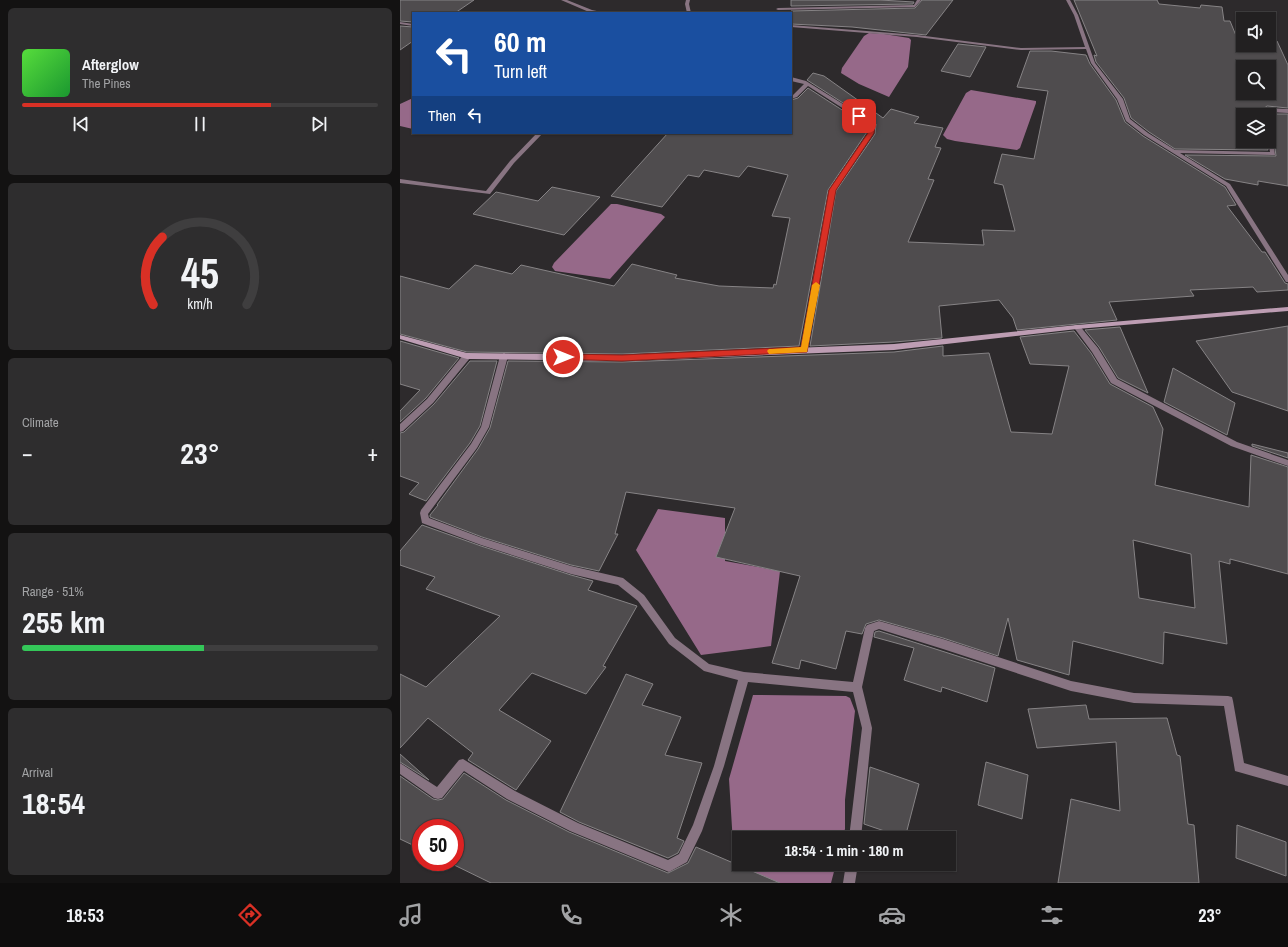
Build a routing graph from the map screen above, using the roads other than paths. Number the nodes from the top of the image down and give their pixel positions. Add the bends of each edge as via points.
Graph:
1 (563, 0) edge
2 (688, 0) edge
3 (919, 0) edge
4 (1068, 0) edge
5 (778, 9) edge
6 (598, 12) edge
7 (689, 12) edge
8 (400, 23) edge
9 (412, 25) edge
10 (792, 26) edge
11 (1088, 48) junction
12 (792, 79) edge
13 (807, 84) junction
14 (792, 96) edge
15 (1276, 110) edge
16 (1288, 110) edge
17 (539, 134) edge
18 (1272, 148) edge
19 (1174, 151) junction
20 (400, 181) edge
21 (1288, 280) edge
22 (1288, 309) edge
23 (1077, 327) junction
24 (400, 337) edge
25 (804, 350) junction
26 (467, 356) junction
27 (504, 356) junction
28 (400, 430) edge
29 (1288, 463) edge
30 (744, 676) junction
31 (857, 687) junction
32 (400, 768) edge
33 (1288, 781) edge
34 (856, 831) edge
35 (851, 871) edge
36 (849, 883) edge

1 - 6 street
2 - 7 street
3 - 5 street via 915,6
4 - 11 street
8 - 9 street
10 - 11 street via 917,36 1021,49
11 - 19 street via 1093,63 1120,99 1128,120
12 - 13 street
13 - 14 street
13 - 25 street via 872,124 871,133 832,190
15 - 16 street
17 - 20 street via 512,162 488,193
18 - 19 street via 1273,154
19 - 21 street via 1228,185
22 - 23 main road
23 - 25 main road via 894,347
23 - 29 street via 1114,381 1234,444
24 - 26 main road
25 - 27 main road via 622,358
26 - 27 main road
26 - 28 street via 430,401
27 - 30 street via 485,427 474,446 424,513 425,520 571,570 620,581 641,598 672,641 707,668
30 - 31 street
30 - 32 street via 719,766 698,828 683,858 669,866 574,827 511,795 463,764 438,794
31 - 33 street via 870,628 879,625 1071,686 1134,698 1228,701 1240,767
31 - 34 street via 867,728
35 - 36 street

